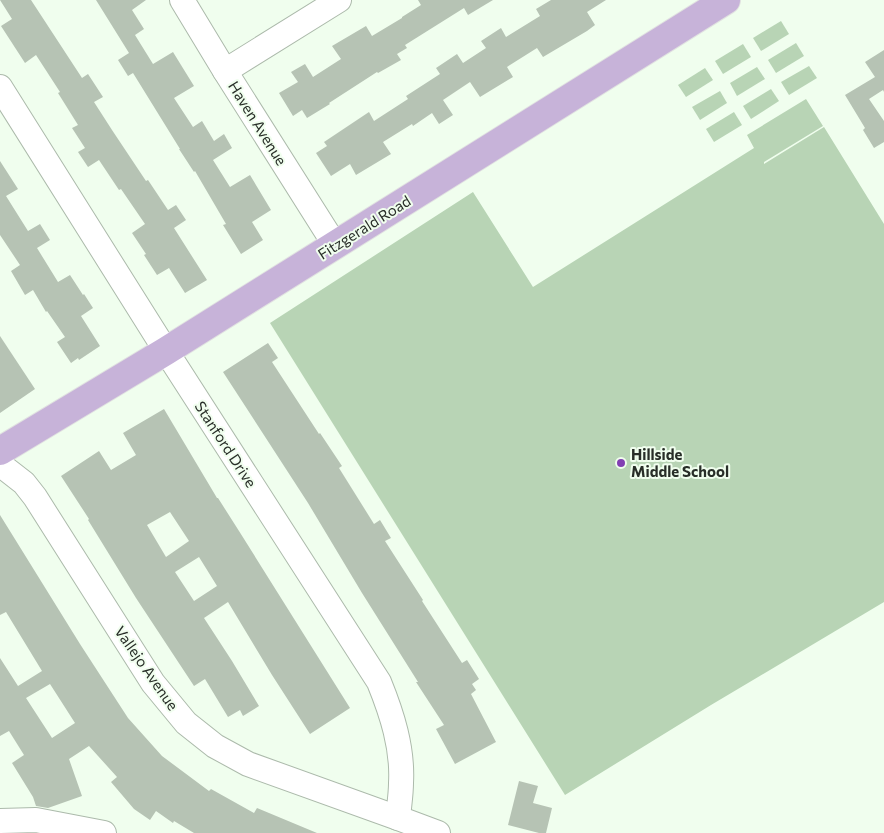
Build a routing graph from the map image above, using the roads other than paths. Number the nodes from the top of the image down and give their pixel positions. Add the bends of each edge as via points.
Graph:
1 (182, 0) edge
2 (339, 0) edge
3 (726, 0) edge
4 (225, 71) junction
5 (0, 87) edge
6 (335, 244) junction
7 (166, 351) junction
8 (0, 451) edge
9 (0, 463) edge
10 (398, 818) junction
11 (0, 821) edge
12 (104, 833) edge
13 (438, 833) edge

1 - 4 street, Haven Avenue
2 - 4 street
3 - 6 main road, Fitzgerald Road
4 - 6 street, Haven Avenue
5 - 7 street, Stanford Drive
6 - 7 main road, Fitzgerald Road
7 - 8 main road, Fitzgerald Road
7 - 10 street, Stanford Drive via 379,682 390,709 399,747 402,782
9 - 10 street, Vallejo Avenue via 35,496 153,683 186,722 215,746 248,764
10 - 13 street, Vallejo Avenue
11 - 12 street via 36,820

